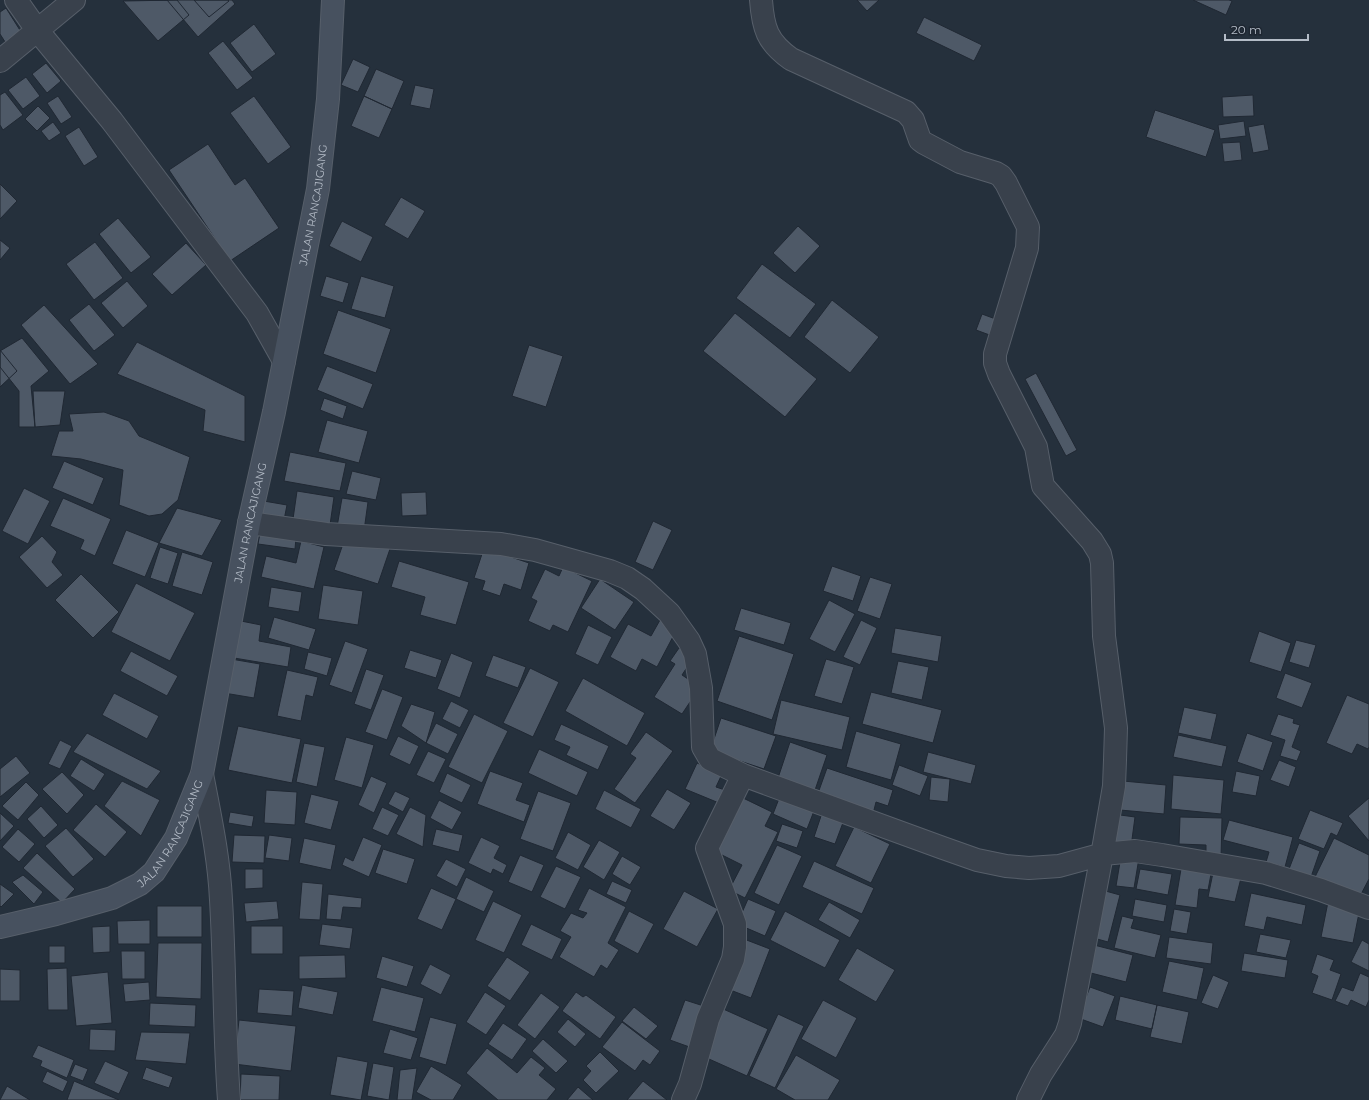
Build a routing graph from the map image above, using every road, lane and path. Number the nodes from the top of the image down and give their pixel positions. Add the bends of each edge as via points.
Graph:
1 (16, 0) edge
2 (74, 0) edge
3 (333, 0) edge
4 (761, 0) edge
5 (37, 30) junction
6 (0, 62) edge
7 (284, 361) junction
8 (249, 523) junction
9 (202, 774) junction
10 (743, 775) junction
11 (1103, 854) junction
12 (1369, 908) edge
13 (0, 927) edge
14 (229, 1100) edge
15 (683, 1100) edge
16 (1028, 1100) edge

1 - 5 street
2 - 5 street
3 - 7 main road, JALAN RANCAJIGANG via 328,99 318,189
4 - 11 street via 763,23 780,51 906,112 913,120 920,140 940,153 998,174 1006,183 1028,227 1027,248 995,360 999,374 1036,446 1043,486 1092,541 1101,558 1104,577 1105,642 1116,728 1114,786
5 - 6 street
5 - 7 street via 112,121 235,283 257,313
7 - 8 main road, JALAN RANCAJIGANG
8 - 9 main road, JALAN RANCAJIGANG
8 - 10 street via 326,534 501,544 542,552 627,578 643,589 668,613 689,641 701,688 704,750 710,759
9 - 13 main road, JALAN RANCAJIGANG via 176,838 154,872 140,884 112,898
9 - 14 street via 217,856 221,900 225,1054
10 - 11 street via 977,860 1006,866 1042,868
10 - 15 street via 707,848 735,924 734,953 708,1019
11 - 12 street via 1136,851 1266,873
11 - 16 street via 1068,1029

